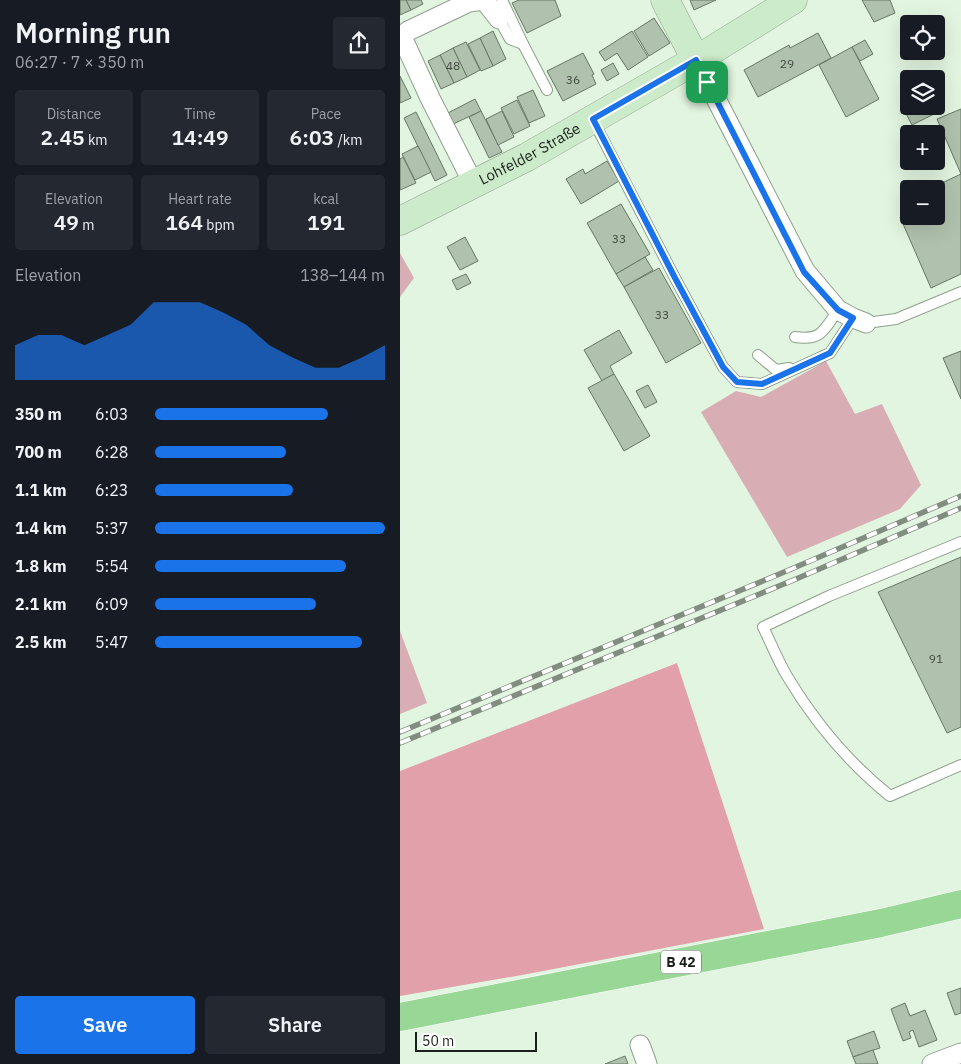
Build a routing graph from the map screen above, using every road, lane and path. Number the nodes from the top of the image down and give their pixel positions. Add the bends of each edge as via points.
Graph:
1 (502, 0) edge
2 (665, 0) edge
3 (793, 0) edge
4 (499, 19) joint
5 (523, 44) junction
6 (696, 60) junction
7 (547, 90) dead end
8 (593, 119) junction
9 (474, 185) junction
10 (400, 221) edge
11 (961, 292) edge
12 (853, 317) junction
13 (795, 338) dead end
14 (758, 355) dead end
15 (807, 364) junction
16 (961, 542) edge
17 (961, 765) edge
18 (961, 904) edge
19 (400, 1017) edge
20 (640, 1045) dead end
21 (961, 1053) edge
22 (647, 1064) edge
23 (932, 1064) edge

1 - 5 lane, Lohfelder Straße
2 - 6 street
3 - 6 street, Lohfelder Straße
4 - 5 lane, Lohfelder Straße via 510,39
4 - 9 street, Lohfelder Straße via 484,0 469,2 408,31 402,37
5 - 7 lane, Lohfelder Straße
6 - 8 street, Lohfelder Straße
6 - 12 street via 804,272
8 - 9 street, Lohfelder Straße
8 - 15 lane via 723,367 737,382 762,384
9 - 10 street, Lohfelder Straße
11 - 12 lane via 896,319
12 - 13 lane via 819,336
12 - 15 lane via 830,353
14 - 15 lane via 776,370
16 - 17 lane via 763,627 787,676 830,737 865,776 890,796
18 - 19 main road, B 42 via 881,923
20 - 22 street
21 - 23 street

